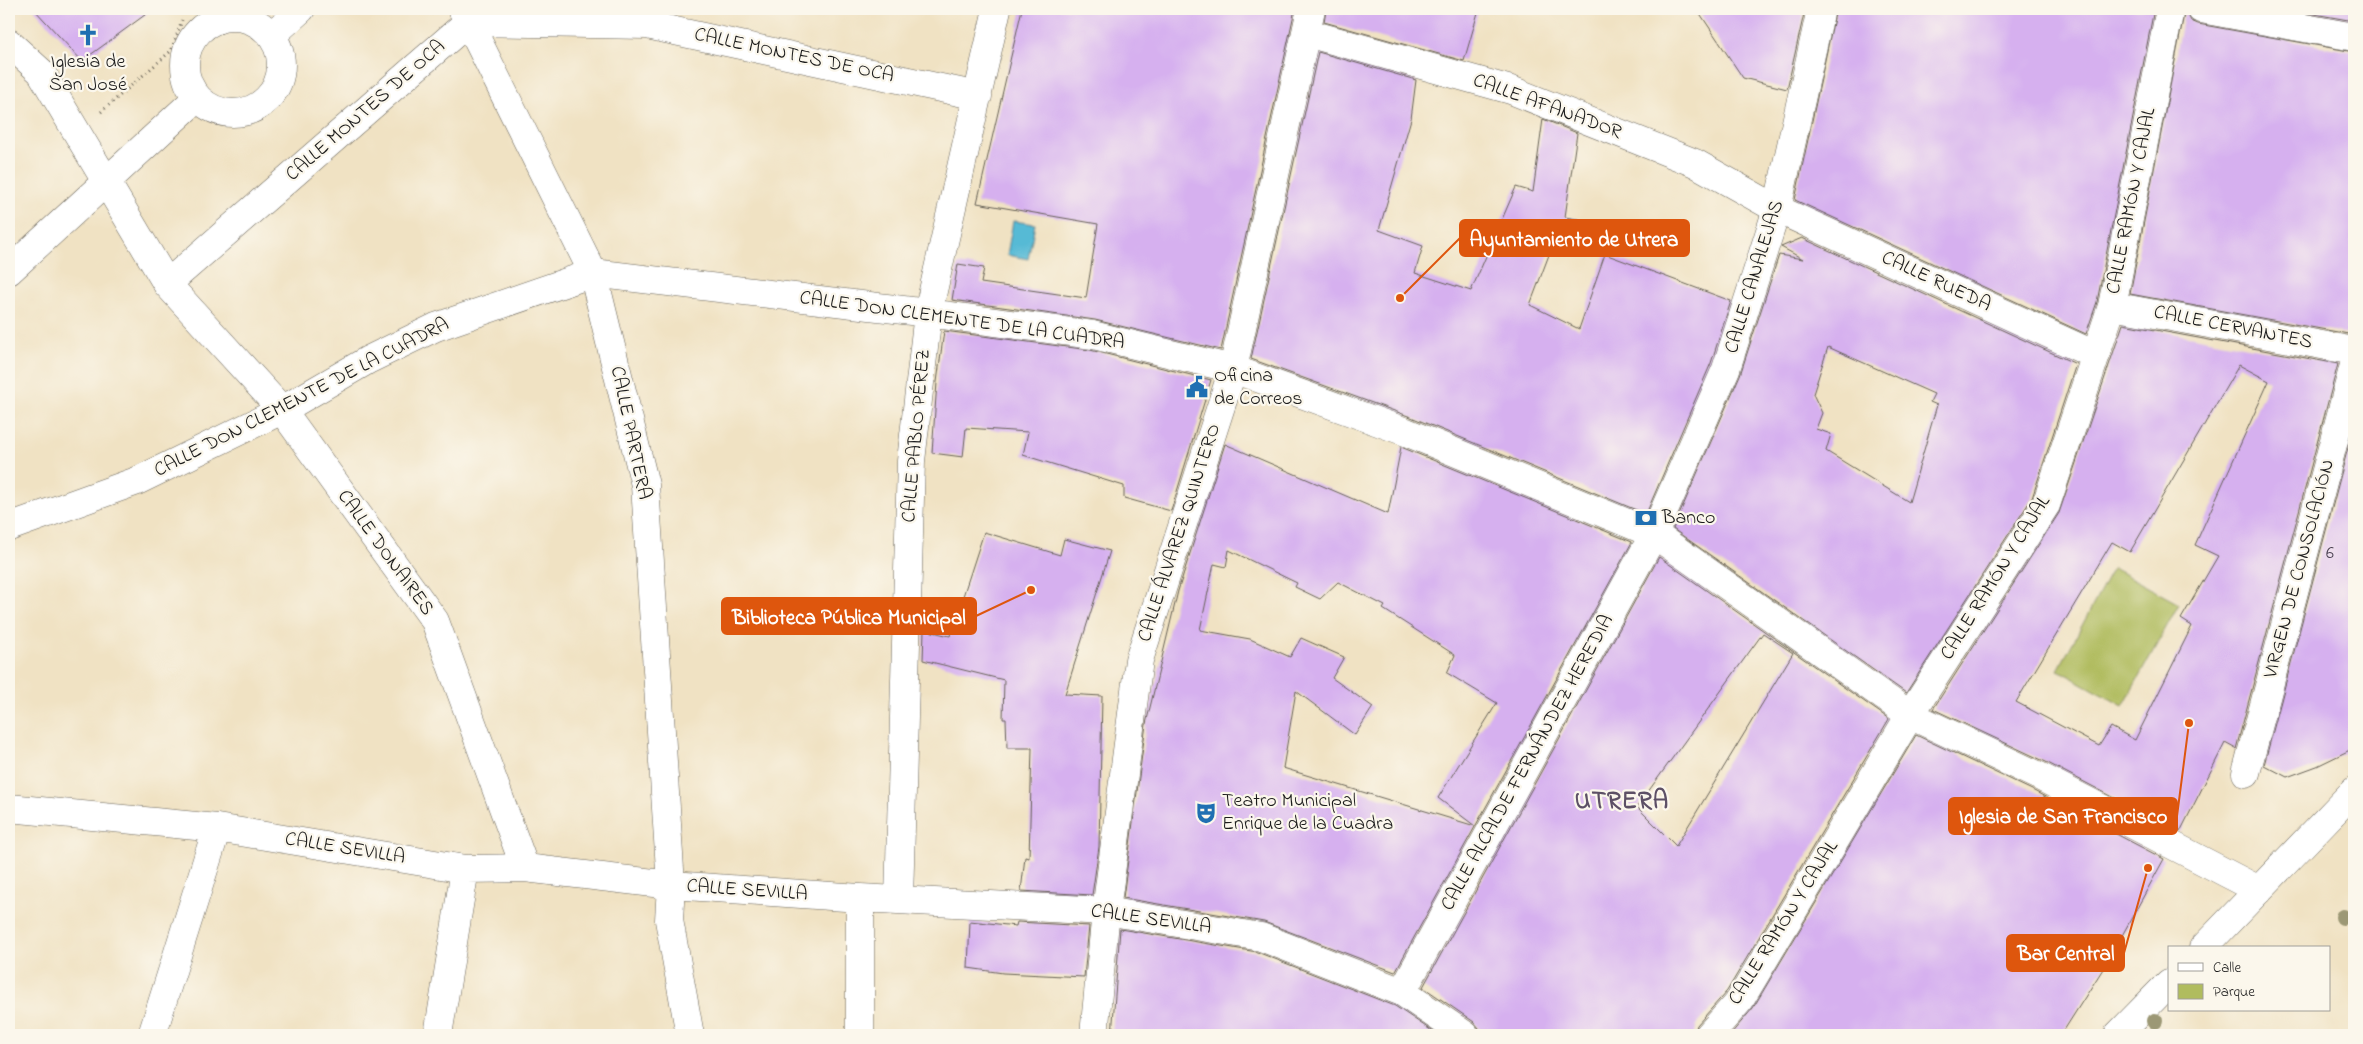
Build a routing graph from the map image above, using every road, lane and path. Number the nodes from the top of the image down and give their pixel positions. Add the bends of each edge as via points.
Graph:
1 (301, 9) edge
2 (997, 9) edge
3 (1821, 9) edge
4 (2170, 9) edge
5 (2201, 9) edge
6 (186, 11) dead end
7 (215, 14) edge
8 (465, 15) edge
9 (1309, 21) edge
10 (271, 36) junction
11 (2354, 38) edge
12 (9, 43) edge
13 (978, 96) junction
14 (197, 98) junction
15 (77, 132) junction
16 (106, 181) junction
17 (1777, 209) junction
18 (9, 271) edge
19 (593, 273) junction
20 (167, 284) junction
21 (2112, 306) junction
22 (928, 313) junction
23 (2354, 351) edge
24 (2095, 355) junction
25 (2354, 365) edge
26 (1233, 369) junction
27 (282, 410) junction
28 (9, 526) edge
29 (1654, 534) junction
30 (1910, 715) junction
31 (2246, 773) dead end
32 (2354, 791) edge
33 (9, 808) edge
34 (217, 828) junction
35 (524, 868) junction
36 (465, 869) junction
37 (671, 885) junction
38 (2259, 890) junction
39 (860, 898) junction
40 (899, 900) junction
41 (1106, 911) junction
42 (2205, 946) edge
43 (2168, 984) edge
44 (1402, 992) junction
45 (152, 1035) edge
46 (438, 1035) edge
47 (690, 1035) edge
48 (860, 1035) edge
49 (1094, 1035) edge
50 (1465, 1035) edge
51 (1709, 1035) edge
52 (2118, 1035) edge

1 - 10 street
2 - 13 street, CALLE PABLO PÉREZ
3 - 17 street, CALLE CANALEJAS
4 - 21 street, CALLE RAMÓN Y CAJAL
5 - 11 street
6 - 15 path via 170,51
7 - 10 street via 246,18 261,25
7 - 14 street via 192,40 186,54 185,69
8 - 13 street, CALLE MONTES DE OCA via 647,25
8 - 19 street, CALLE PARTERA
8 - 20 street, CALLE MONTES DE OCA
9 - 17 street, CALLE AFANADOR via 1511,90 1695,163
9 - 26 street, CALLE ÁLVAREZ QUINTERO
10 - 14 street via 279,50 282,67 278,83 263,102 242,113 226,113 210,108
12 - 15 street, CALLE DONAIRES via 41,72
13 - 22 street, CALLE PABLO PÉREZ
14 - 16 street
15 - 16 street, CALLE DONAIRES
16 - 18 street
16 - 20 street, CALLE DONAIRES
17 - 24 street, CALLE RUEDA
17 - 29 street, CALLE CANALEJAS via 1726,370
19 - 22 street, CALLE DON CLEMENTE DE LA CUADRA
19 - 27 street, CALLE DON CLEMENTE DE LA CUADRA via 436,327 368,360
19 - 37 street, CALLE PARTERA via 644,485
20 - 27 street, CALLE DONAIRES
21 - 23 street, CALLE CERVANTES
21 - 24 street, CALLE RAMÓN Y CAJAL
22 - 26 street, CALLE DON CLEMENTE DE LA CUADRA via 1093,336
22 - 40 street, CALLE PABLO PÉREZ via 911,461
24 - 30 street, CALLE RAMÓN Y CAJAL via 2046,505
25 - 31 street, VIRGEN DE CONSOLACIÓN
26 - 29 street, CALLE DON CLEMENTE DE LA CUADRA via 1406,432
26 - 41 street, CALLE ÁLVAREZ QUINTERO via 1139,660
27 - 28 street, CALLE DON CLEMENTE DE LA CUADRA via 137,481
27 - 35 street, CALLE DONAIRES via 435,621
29 - 30 street, CALLE DON CLEMENTE DE LA CUADRA
29 - 44 street, CALLE ALCALDE FERNÁNDEZ HEREDIA
30 - 38 street, CALLE DON CLEMENTE DE LA CUADRA via 2039,776
30 - 51 street, CALLE RAMÓN Y CAJAL via 1740,1000
32 - 38 street
33 - 34 street, CALLE SEVILLA
34 - 36 street, CALLE SEVILLA
34 - 45 street
35 - 36 street, CALLE SEVILLA
35 - 37 street, CALLE SEVILLA
36 - 46 street
37 - 39 street, CALLE SEVILLA
37 - 47 street, CALLE PARTERA via 669,920
38 - 42 street
39 - 40 street, CALLE SEVILLA
39 - 48 street
40 - 41 street, CALLE SEVILLA
41 - 44 street, CALLE SEVILLA via 1261,937
41 - 49 street, CALLE ÁLVAREZ QUINTERO
43 - 52 street
44 - 50 street, CALLE SEVILLA

